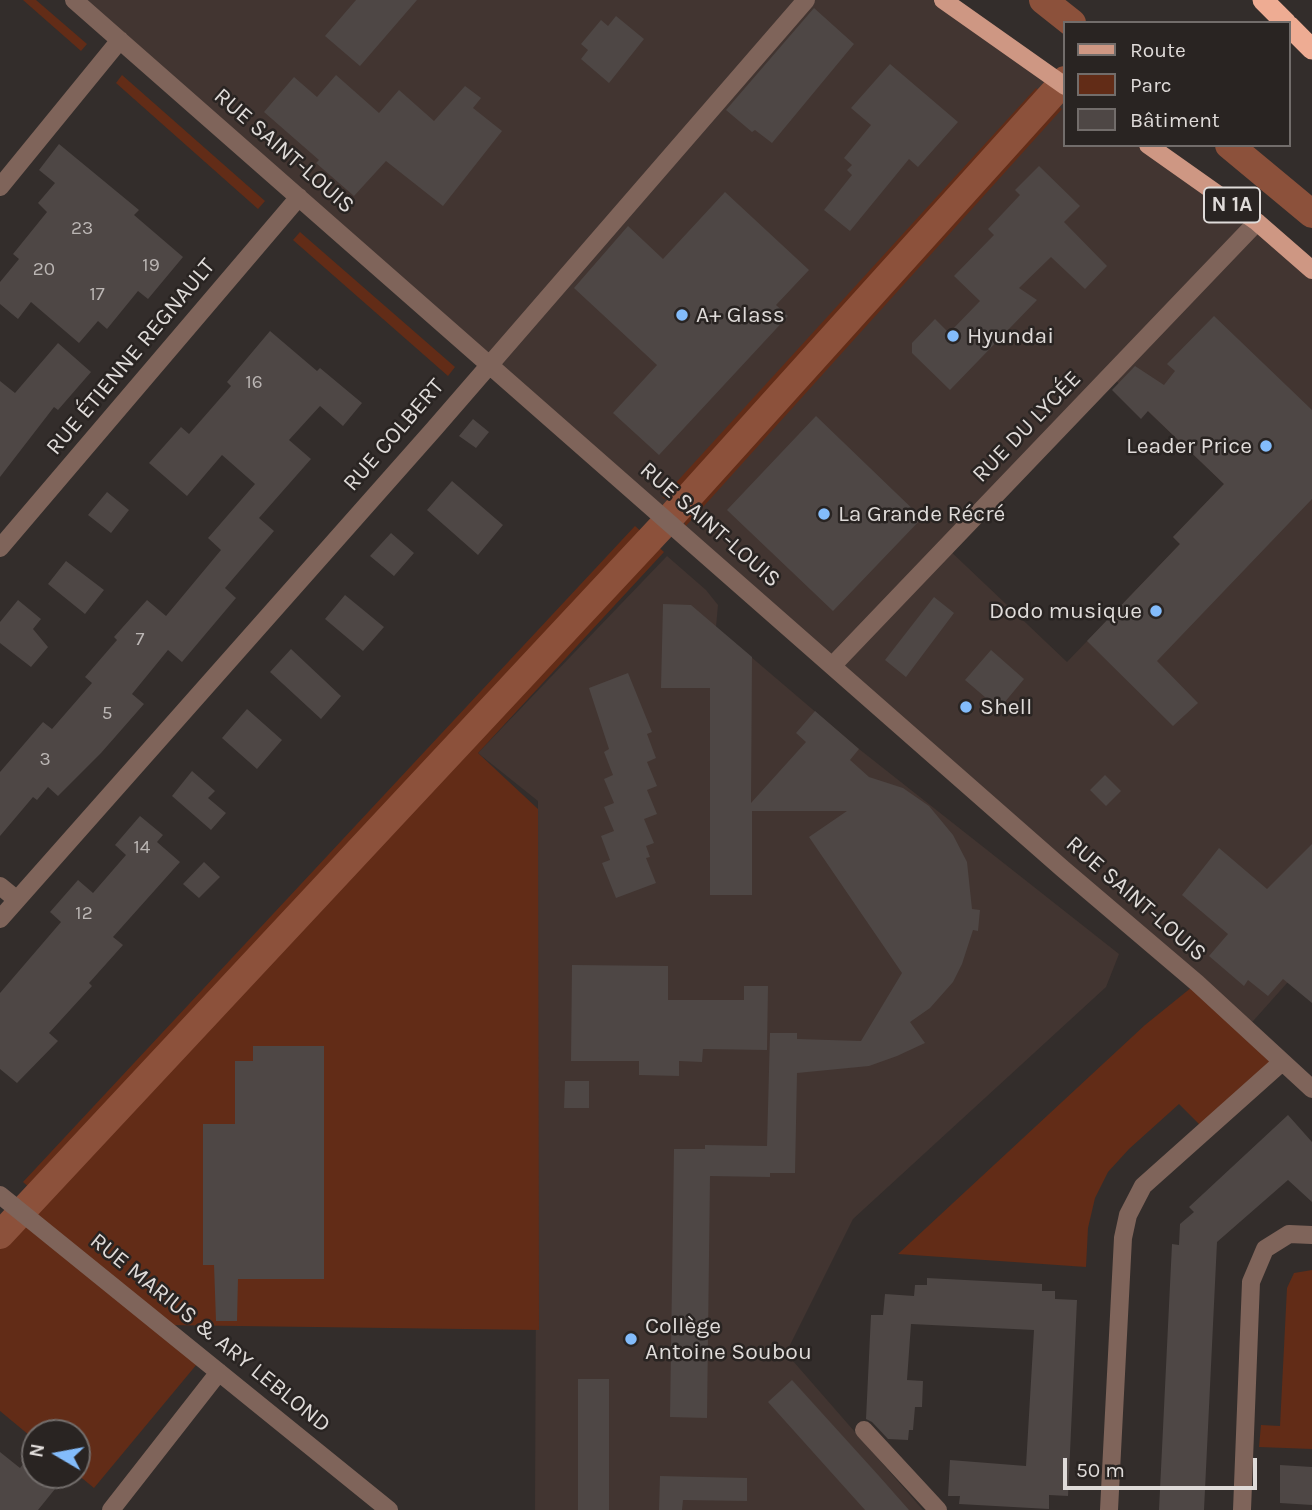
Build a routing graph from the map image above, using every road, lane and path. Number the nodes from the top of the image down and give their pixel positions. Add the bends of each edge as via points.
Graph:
1 (74, 0) edge
2 (806, 0) edge
3 (943, 0) edge
4 (1263, 0) edge
5 (1283, 21) edge
6 (1291, 29) edge
7 (120, 40) junction
8 (1312, 49) edge
9 (1064, 85) edge
10 (1151, 147) edge
11 (0, 187) edge
12 (299, 197) junction
13 (1257, 222) junction
14 (1312, 270) edge
15 (489, 363) junction
16 (0, 548) edge
17 (833, 665) junction
18 (0, 886) edge
19 (16, 899) junction
20 (0, 919) edge
21 (1282, 1062) junction
22 (1312, 1089) edge
23 (0, 1195) edge
24 (1312, 1235) edge
25 (219, 1372) junction
26 (864, 1430) dead end
27 (111, 1510) edge
28 (389, 1510) edge
29 (938, 1510) edge
30 (1109, 1510) edge
31 (1242, 1510) edge

1 - 7 street, RUE SAINT-LOUIS
2 - 15 street, RUE COLBERT
3 - 9 main road
4 - 5 highway
6 - 8 highway
7 - 11 street
7 - 12 street, RUE SAINT-LOUIS
10 - 13 main road, N 1A
12 - 15 street, RUE SAINT-LOUIS
12 - 16 street, RUE ÉTIENNE REGNAULT
13 - 14 main road, N 1A
13 - 17 street, RUE DU LYCÉE
15 - 17 street, RUE SAINT-LOUIS
15 - 19 street, RUE COLBERT
17 - 21 street, RUE SAINT-LOUIS
18 - 19 street
19 - 20 street, RUE COLBERT
21 - 22 street, RUE SAINT-LOUIS
21 - 30 street via 1143,1185 1128,1214
23 - 25 street, RUE MARIUS & ARY LEBLOND
24 - 31 street via 1289,1234 1265,1249 1251,1282
25 - 27 street
25 - 28 street, RUE MARIUS & ARY LEBLOND
26 - 29 street

